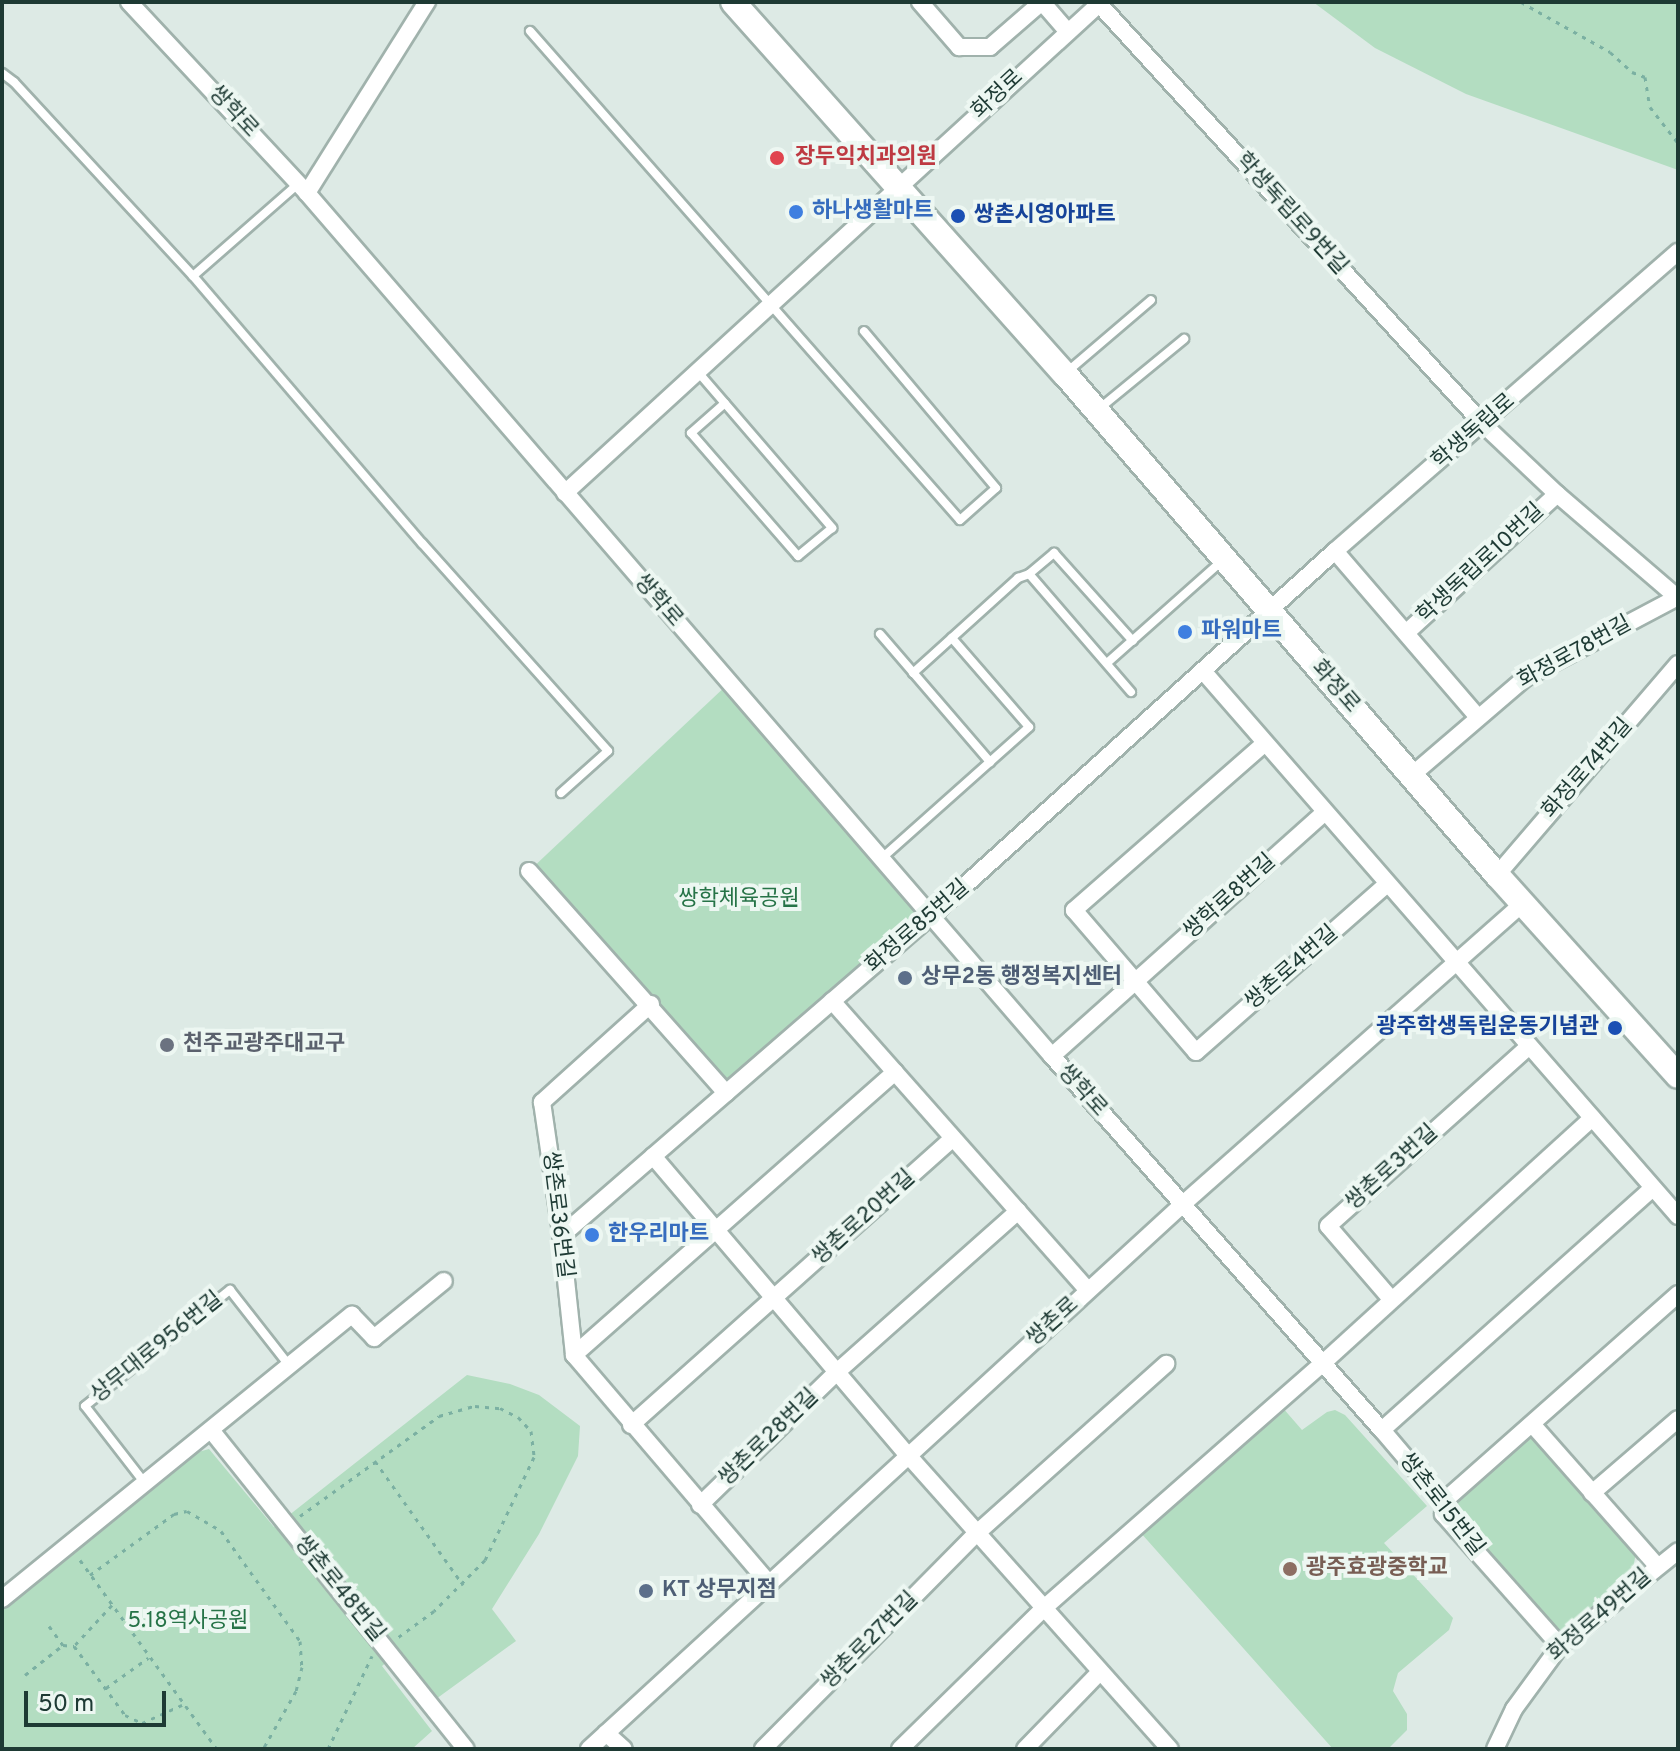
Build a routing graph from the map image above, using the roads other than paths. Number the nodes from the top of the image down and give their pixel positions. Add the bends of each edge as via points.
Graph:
1 (129, 2) edge
2 (427, 2) edge
3 (733, 2) edge
4 (920, 2) edge
5 (1042, 2) edge
6 (1099, 4) edge
7 (530, 31) dead end
8 (1067, 31) junction
9 (2, 73) edge
10 (899, 187) junction
11 (302, 188) junction
12 (1678, 252) edge
13 (193, 276) junction
14 (1151, 300) dead end
15 (769, 306) junction
16 (864, 331) dead end
17 (1184, 339) dead end
18 (698, 372) junction
19 (1065, 374) junction
20 (725, 403) junction
21 (1096, 411) junction
22 (1484, 425) junction
23 (565, 493) junction
24 (1557, 494) junction
25 (1335, 551) junction
26 (1224, 559) junction
27 (1029, 574) junction
28 (1678, 597) edge
29 (1269, 612) junction
30 (1406, 633) junction
31 (880, 634) dead end
32 (952, 638) junction
33 (1133, 641) junction
34 (1107, 663) junction
35 (1678, 664) edge
36 (1203, 671) junction
37 (913, 673) junction
38 (1131, 692) dead end
39 (1478, 717) junction
40 (1265, 743) junction
41 (990, 762) junction
42 (1412, 775) junction
43 (561, 793) dead end
44 (1325, 812) junction
45 (881, 859) junction
46 (529, 871) dead end
47 (1497, 875) junction
48 (1387, 884) junction
49 (1523, 903) junction
50 (931, 916) junction
51 (1456, 963) junction
52 (1136, 982) junction
53 (832, 1001) junction
54 (651, 1004) junction
55 (1529, 1046) junction
56 (1052, 1056) junction
57 (895, 1072) junction
58 (1678, 1076) edge
59 (726, 1093) junction
60 (1592, 1118) junction
61 (953, 1138) junction
62 (653, 1156) junction
63 (1653, 1188) junction
64 (1183, 1204) junction
65 (1018, 1211) junction
66 (1678, 1216) edge
67 (716, 1230) junction
68 (561, 1236) junction
69 (444, 1281) dead end
70 (1088, 1290) junction
71 (1678, 1294) edge
72 (775, 1299) junction
73 (1391, 1299) junction
74 (574, 1355) junction
75 (1323, 1363) junction
76 (288, 1364) junction
77 (1166, 1364) dead end
78 (838, 1371) junction
79 (1678, 1419) edge
80 (1532, 1424) junction
81 (631, 1425) junction
82 (211, 1430) junction
83 (1382, 1430) junction
84 (907, 1454) junction
85 (144, 1482) junction
86 (1592, 1493) junction
87 (1443, 1502) junction
88 (700, 1505) junction
89 (977, 1533) junction
90 (1678, 1551) edge
91 (1657, 1566) junction
92 (769, 1583) junction
93 (2, 1599) edge
94 (1044, 1608) junction
95 (1560, 1646) junction
96 (1100, 1672) junction
97 (606, 1733) junction
98 (466, 1749) edge
99 (589, 1749) edge
100 (624, 1749) edge
101 (763, 1749) edge
102 (900, 1749) edge
103 (1025, 1749) edge
104 (1170, 1749) edge
105 (1495, 1749) edge

1 - 11 street, 쌍학로
2 - 11 street
3 - 10 street, 화정로
4 - 5 street via 959,47 990,47
5 - 8 street
6 - 8 street, 화정로
6 - 22 street, 학생독립로9번길
7 - 15 lane
8 - 10 street, 화정로
9 - 13 lane
10 - 15 street
10 - 19 street, 화정로
11 - 13 lane
11 - 23 street, 쌍학로
12 - 22 street, 학생독립로
13 - 43 lane via 608,751
14 - 19 lane
15 - 16 lane via 960,520 996,488
15 - 18 street
17 - 21 lane
18 - 20 lane
18 - 23 street
19 - 21 street, 화정로
20 - 20 lane via 832,528 798,556 691,433
21 - 26 street, 화정로
22 - 24 street, 학생독립로10번길
22 - 25 street, 학생독립로
23 - 45 street, 쌍학로
24 - 28 street, 학생독립로10번길
24 - 30 street, 학생독립로10번길
25 - 29 street, 학생독립로
25 - 30 street
26 - 29 street, 화정로
26 - 33 lane
27 - 32 lane
27 - 33 lane via 1054,553
27 - 34 lane
28 - 39 street, 화정로78번길 via 1525,678
29 - 36 street, 화정로85번길
29 - 42 street, 화정로
30 - 39 street
31 - 37 lane
32 - 37 lane
32 - 41 lane via 1029,727
33 - 34 lane
34 - 38 lane
35 - 47 street, 화정로74번길
36 - 40 street
36 - 50 street, 화정로85번길
37 - 41 lane
39 - 42 street, 화정로78번길
40 - 44 street
40 - 52 street via 1074,910
41 - 45 lane
42 - 47 street, 화정로
44 - 48 street
44 - 52 street, 쌍학로8번길
45 - 50 street, 쌍학로
46 - 54 street
47 - 49 street, 화정로
48 - 51 street
48 - 52 street, 쌍촌로4번길 via 1196,1052
49 - 51 street, 쌍촌로
49 - 58 street, 화정로
50 - 53 street, 화정로85번길
50 - 56 street, 쌍학로
51 - 55 street
51 - 64 street, 쌍촌로
52 - 56 street, 쌍학로8번길
53 - 57 street
53 - 59 street, 화정로85번길
54 - 59 street
54 - 68 street, 쌍촌로36번길 via 542,1102
55 - 60 street
55 - 73 street, 쌍촌로3번길 via 1328,1226
56 - 64 street, 쌍학로
57 - 61 street
57 - 67 street
59 - 62 street, 화정로85번길
60 - 63 street
60 - 73 street
61 - 65 street
61 - 72 street, 쌍촌로20번길
62 - 67 street, 쌍촌로28번길
62 - 68 street, 화정로85번길
63 - 66 street
63 - 83 street
64 - 70 street, 쌍촌로
64 - 75 street, 쌍촌로15번길
65 - 70 street
65 - 78 street
67 - 72 street, 쌍촌로28번길
67 - 74 street
68 - 74 street, 쌍촌로36번길
69 - 76 street via 374,1338 352,1315
70 - 84 street, 쌍촌로
71 - 80 street
72 - 78 street, 쌍촌로28번길
72 - 81 street
73 - 75 street
74 - 81 street
75 - 83 street, 쌍촌로15번길
75 - 94 street
76 - 82 street
76 - 85 lane, 상무대로956번길 via 230,1290 85,1406
77 - 89 street, 쌍촌로27번길
78 - 84 street, 쌍촌로28번길
78 - 88 street, 쌍촌로28번길
79 - 86 street
80 - 86 street, 화정로49번길
80 - 87 street
81 - 88 street
82 - 85 street
82 - 98 street, 쌍촌로48번길
83 - 87 street, 쌍촌로15번길
84 - 89 street
84 - 92 street, 쌍촌로
85 - 93 street
86 - 91 street, 화정로49번길
87 - 95 street, 쌍촌로15번길 via 1443,1514
88 - 92 street
89 - 94 street
89 - 101 street, 쌍촌로27번길
90 - 91 street, 화정로49번길
91 - 95 street, 화정로49번길
92 - 97 street, 쌍촌로
94 - 96 street
94 - 102 street
95 - 105 street, 화정로49번길 via 1514,1709
96 - 103 street
96 - 104 street
97 - 99 street, 쌍촌로
97 - 100 street

